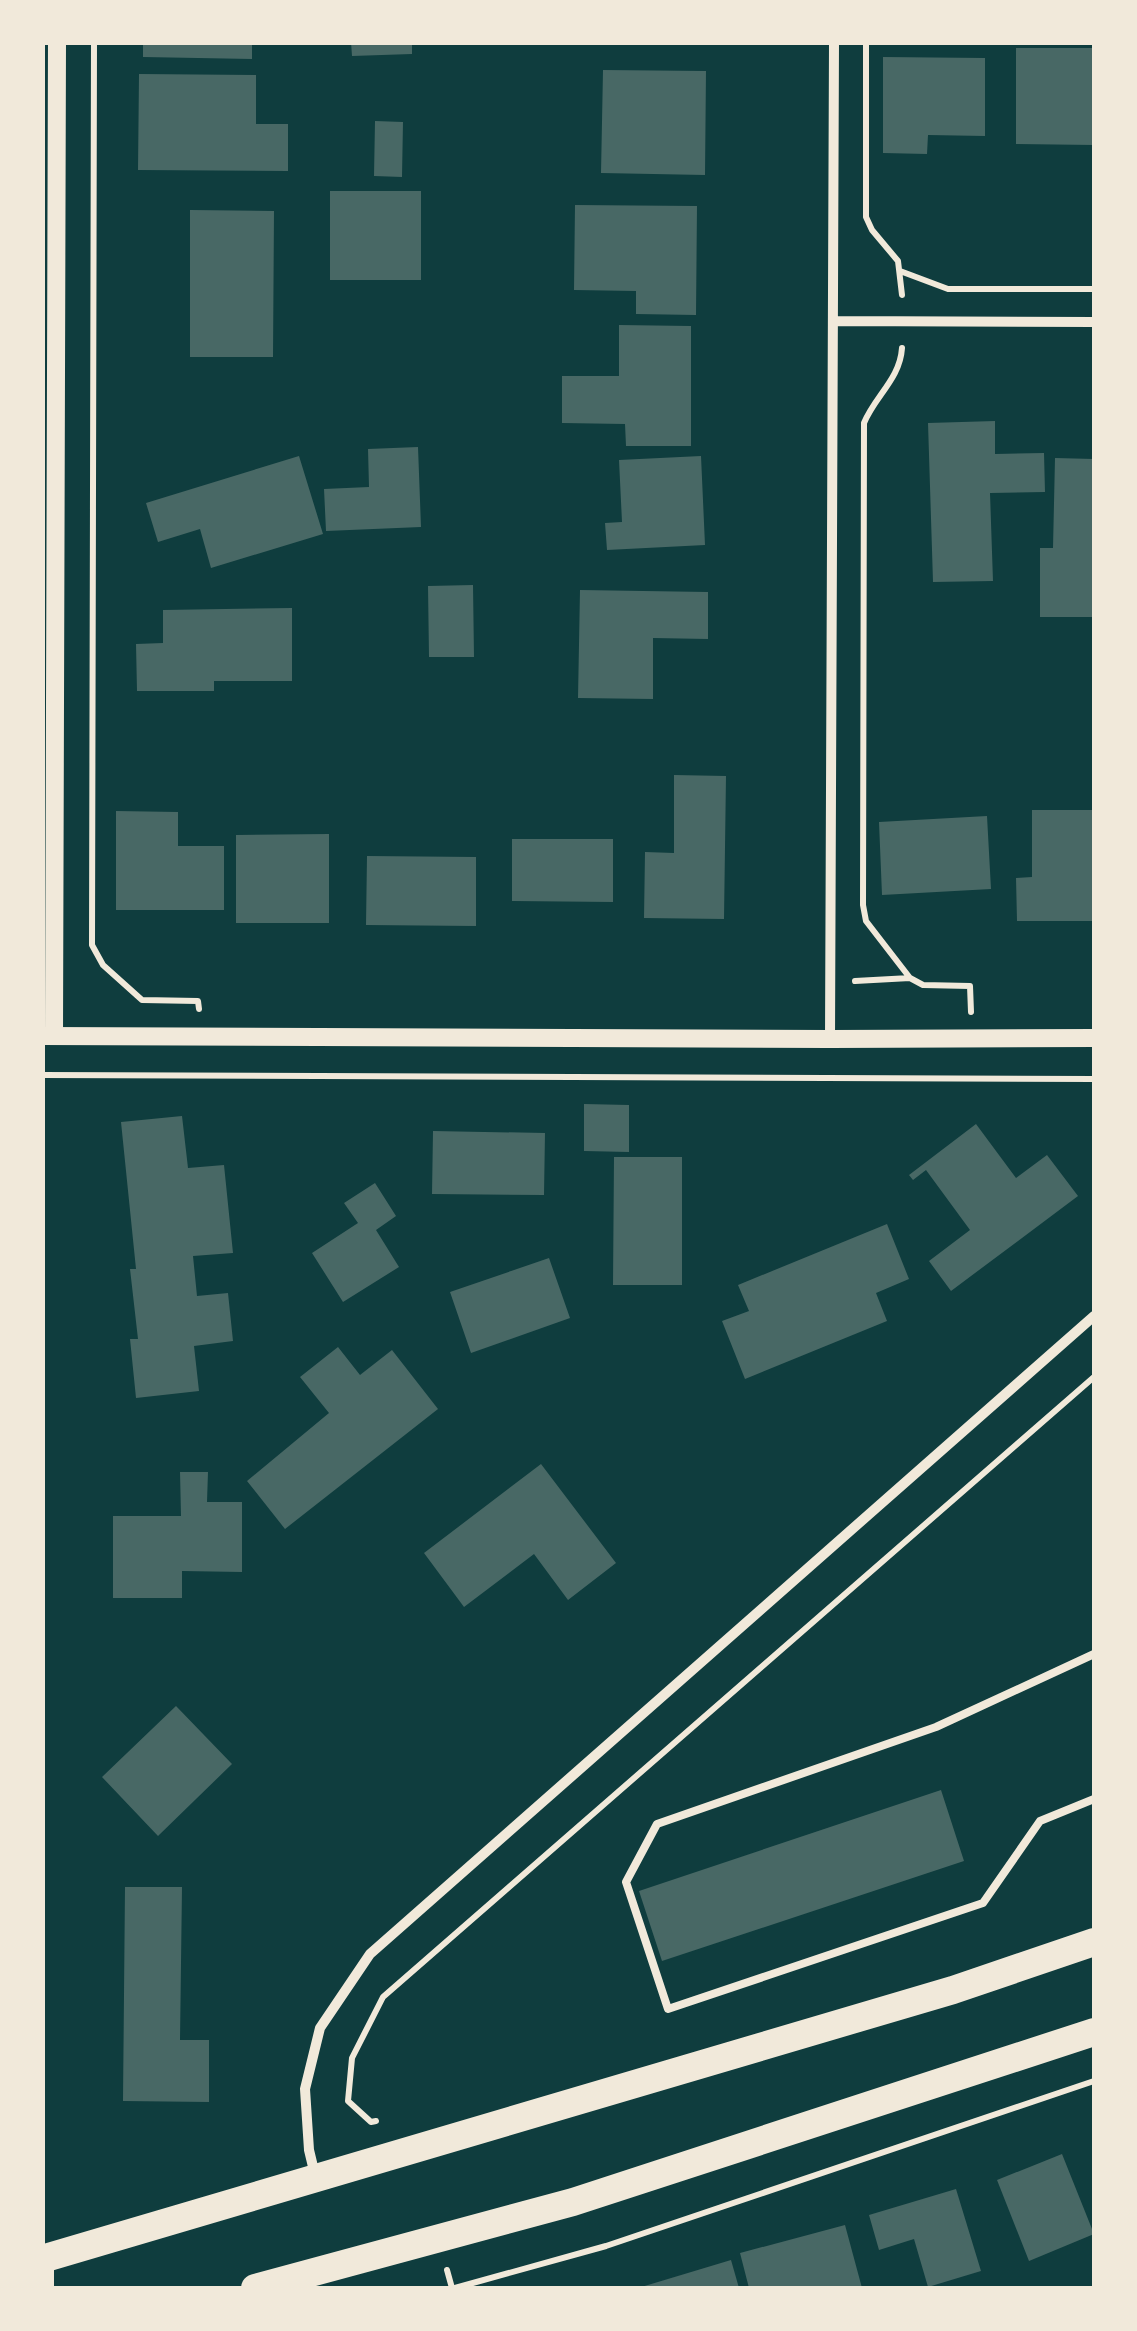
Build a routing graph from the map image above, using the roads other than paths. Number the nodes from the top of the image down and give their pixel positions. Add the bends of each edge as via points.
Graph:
1 (56, 42) edge
2 (834, 42) edge
3 (834, 321) junction
4 (1094, 322) edge
5 (50, 428) edge
6 (48, 1036) edge
7 (1094, 1038) edge
8 (830, 1040) junction
9 (1094, 1316) edge
10 (1094, 1654) edge
11 (1094, 1799) edge
12 (1094, 1942) edge
13 (1094, 2032) edge
14 (315, 2177) junction
15 (46, 2258) edge
16 (50, 2288) edge
17 (255, 2288) edge

1 - 5 street
2 - 3 street
3 - 4 street
3 - 8 street
5 - 6 street
6 - 8 street
7 - 8 street
9 - 14 street via 370,1954 320,2028 305,2088
10 - 11 lane via 936,1727 657,1824 626,1882 668,2009 984,1903 1040,1821
12 - 14 highway via 953,1990
13 - 17 highway via 573,2202
14 - 15 highway
15 - 16 street

